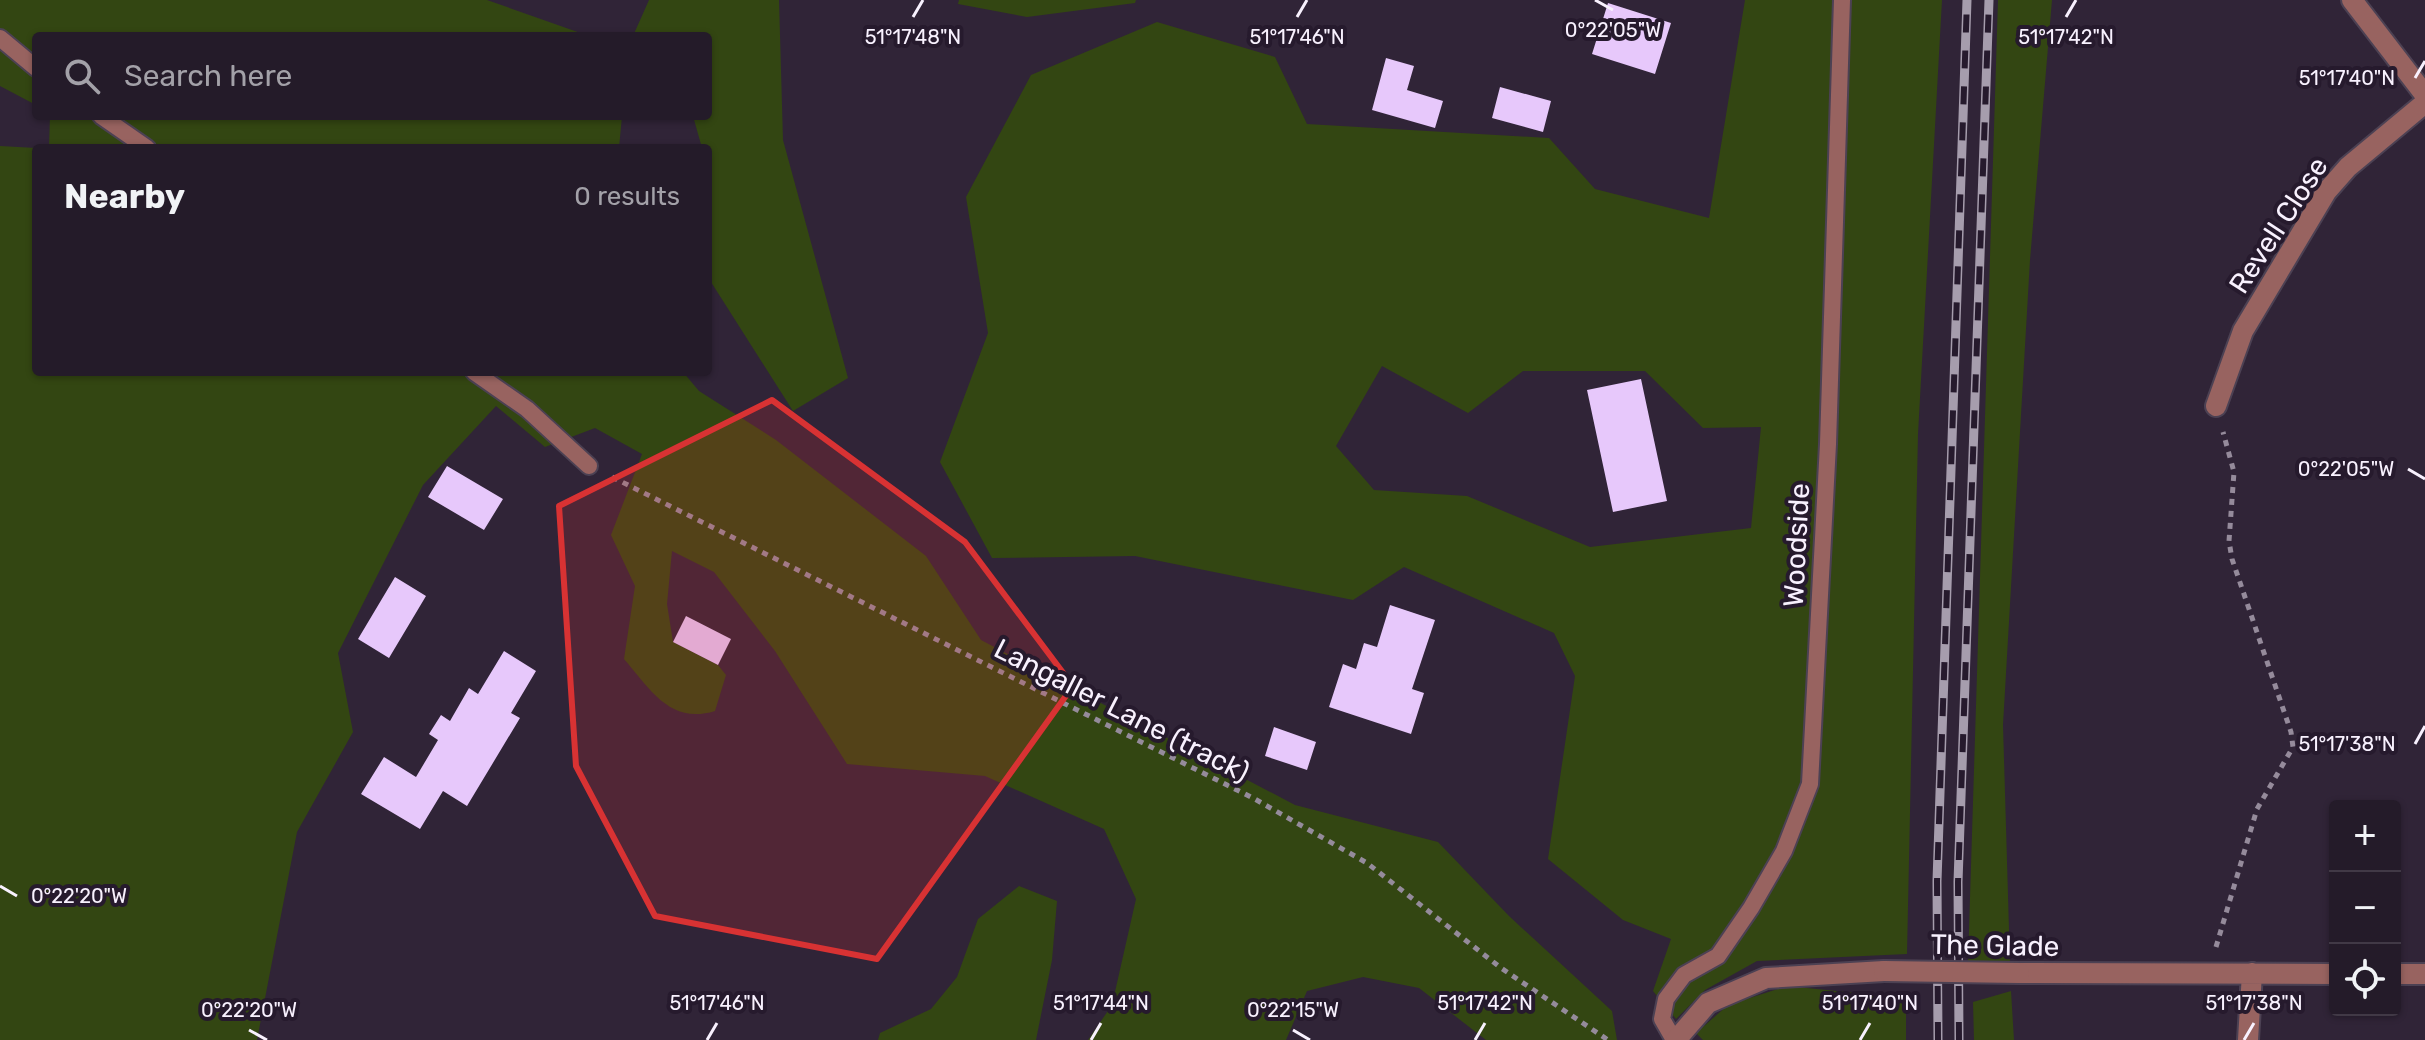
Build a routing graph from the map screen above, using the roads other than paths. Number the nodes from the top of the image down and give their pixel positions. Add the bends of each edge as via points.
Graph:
1 (1842, 0) edge
2 (2352, 0) edge
3 (0, 38) edge
4 (32, 65) edge
5 (2425, 95) edge
6 (2425, 103) edge
7 (107, 120) edge
8 (141, 144) edge
9 (480, 376) edge
10 (2216, 406) road end
11 (589, 466) road end
12 (2252, 973) junction
13 (2329, 974) edge
14 (2401, 974) edge
15 (2425, 974) edge
16 (1675, 1040) edge
17 (2248, 1040) edge

1 - 16 lane, Woodside via 1828,444 1810,784 1784,851 1751,908 1718,956 1684,975 1666,999 1662,1019
2 - 5 street
3 - 4 lane
6 - 10 street, Revell Close via 2326,192 2243,331
7 - 8 lane
9 - 11 lane via 527,409
12 - 13 street, The Glade
12 - 16 street, The Glade, bridge via 1884,971 1766,978 1708,1003
12 - 17 street
14 - 15 street

